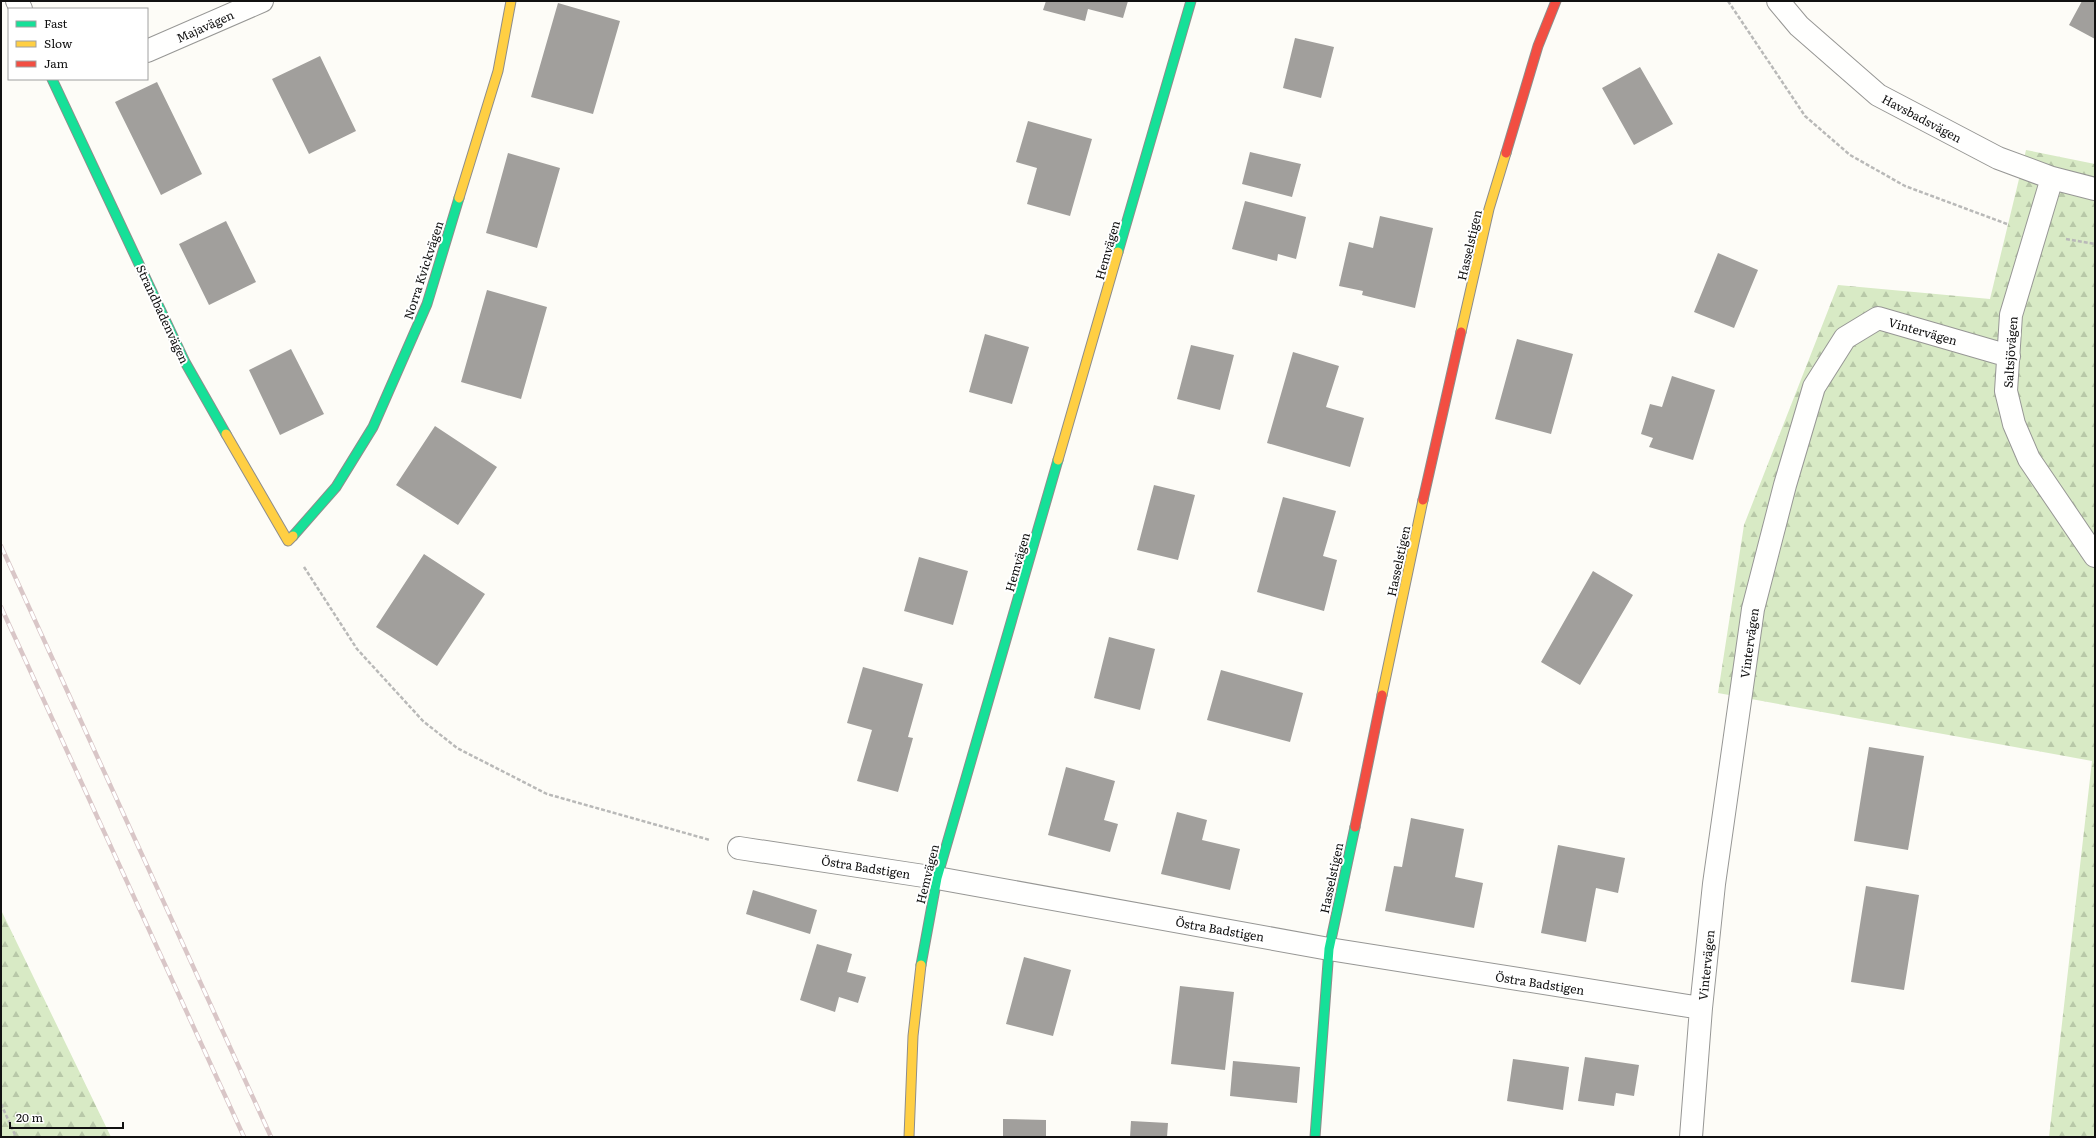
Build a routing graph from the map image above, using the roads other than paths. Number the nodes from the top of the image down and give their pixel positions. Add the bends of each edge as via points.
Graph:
1 (262, 1) edge
2 (511, 1) edge
3 (1191, 1) edge
4 (1556, 1) edge
5 (1778, 1) edge
6 (148, 51) edge
7 (57, 80) edge
8 (2052, 178) junction
9 (2095, 189) edge
10 (2009, 356) junction
11 (288, 541) joint
12 (2095, 556) edge
13 (740, 848) road end
14 (937, 878) junction
15 (1329, 949) junction
16 (1701, 1008) junction
17 (909, 1137) edge
18 (1315, 1137) edge
19 (1691, 1137) edge

1 - 6 street, Majavägen
2 - 11 street, Norra Kvickvägen via 498,70 427,304 373,427 336,487
3 - 14 street, Hemvägen
4 - 15 street, Hasselstigen via 1538,46 1489,209 1430,468
5 - 8 street, Havsbadsvägen via 1798,26 1878,95 1998,158
7 - 11 street, Strandbadenvägen via 185,362
8 - 9 street, Havsbadsvägen
8 - 10 street, Saltsjövägen via 2011,315
10 - 12 street, Saltsjövägen via 2006,391 2017,431 2029,459
10 - 16 street, Vintervägen via 1878,318 1845,338 1814,386 1785,484 1753,609 1714,884
13 - 14 street, Östra Badstigen
14 - 15 street, Östra Badstigen
14 - 17 street, Hemvägen via 923,951 913,1036
15 - 16 street, Östra Badstigen
15 - 18 street, Hasselstigen
16 - 19 street, Vintervägen

